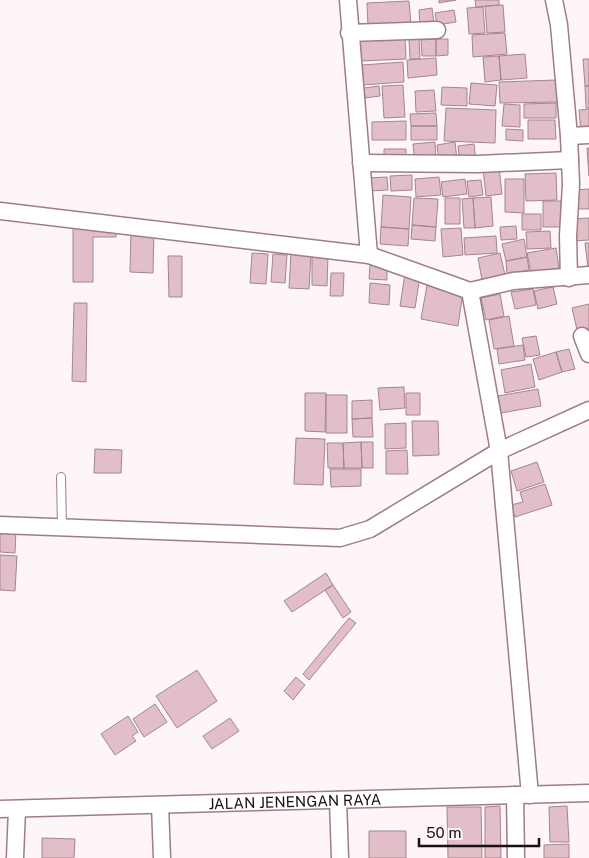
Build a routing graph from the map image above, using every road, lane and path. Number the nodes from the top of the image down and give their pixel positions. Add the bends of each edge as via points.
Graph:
1 (348, 0) edge
2 (554, 0) edge
3 (437, 30) dead end
4 (349, 33) junction
5 (589, 134) edge
6 (569, 136) junction
7 (570, 160) junction
8 (361, 163) junction
9 (0, 211) edge
10 (369, 255) junction
11 (589, 275) edge
12 (569, 278) junction
13 (470, 291) junction
14 (582, 336) dead end
15 (589, 354) edge
16 (589, 410) edge
17 (499, 452) junction
18 (61, 477) dead end
19 (0, 525) edge
20 (62, 527) junction
21 (589, 793) edge
22 (523, 795) junction
23 (338, 800) junction
24 (160, 805) junction
25 (17, 808) junction
26 (0, 809) edge
27 (15, 858) edge
28 (162, 858) edge
29 (340, 858) edge
30 (516, 858) edge

1 - 4 street
2 - 6 street
3 - 4 street
4 - 8 street
5 - 6 street
6 - 7 street
7 - 8 street via 478,164
7 - 12 street
8 - 10 street
9 - 10 street
10 - 13 street
11 - 12 street
12 - 13 street via 513,281
13 - 17 street
14 - 15 street
16 - 17 street
17 - 20 street via 370,529 340,538
17 - 22 street
18 - 20 lane
19 - 20 street
21 - 22 street, JALAN JENENGAN RAYA
22 - 23 street, JALAN JENENGAN RAYA
22 - 30 street
23 - 24 street, JALAN JENENGAN RAYA
23 - 29 street
24 - 25 street, JALAN JENENGAN RAYA
24 - 28 street
25 - 26 street, JALAN JENENGAN RAYA
25 - 27 street

